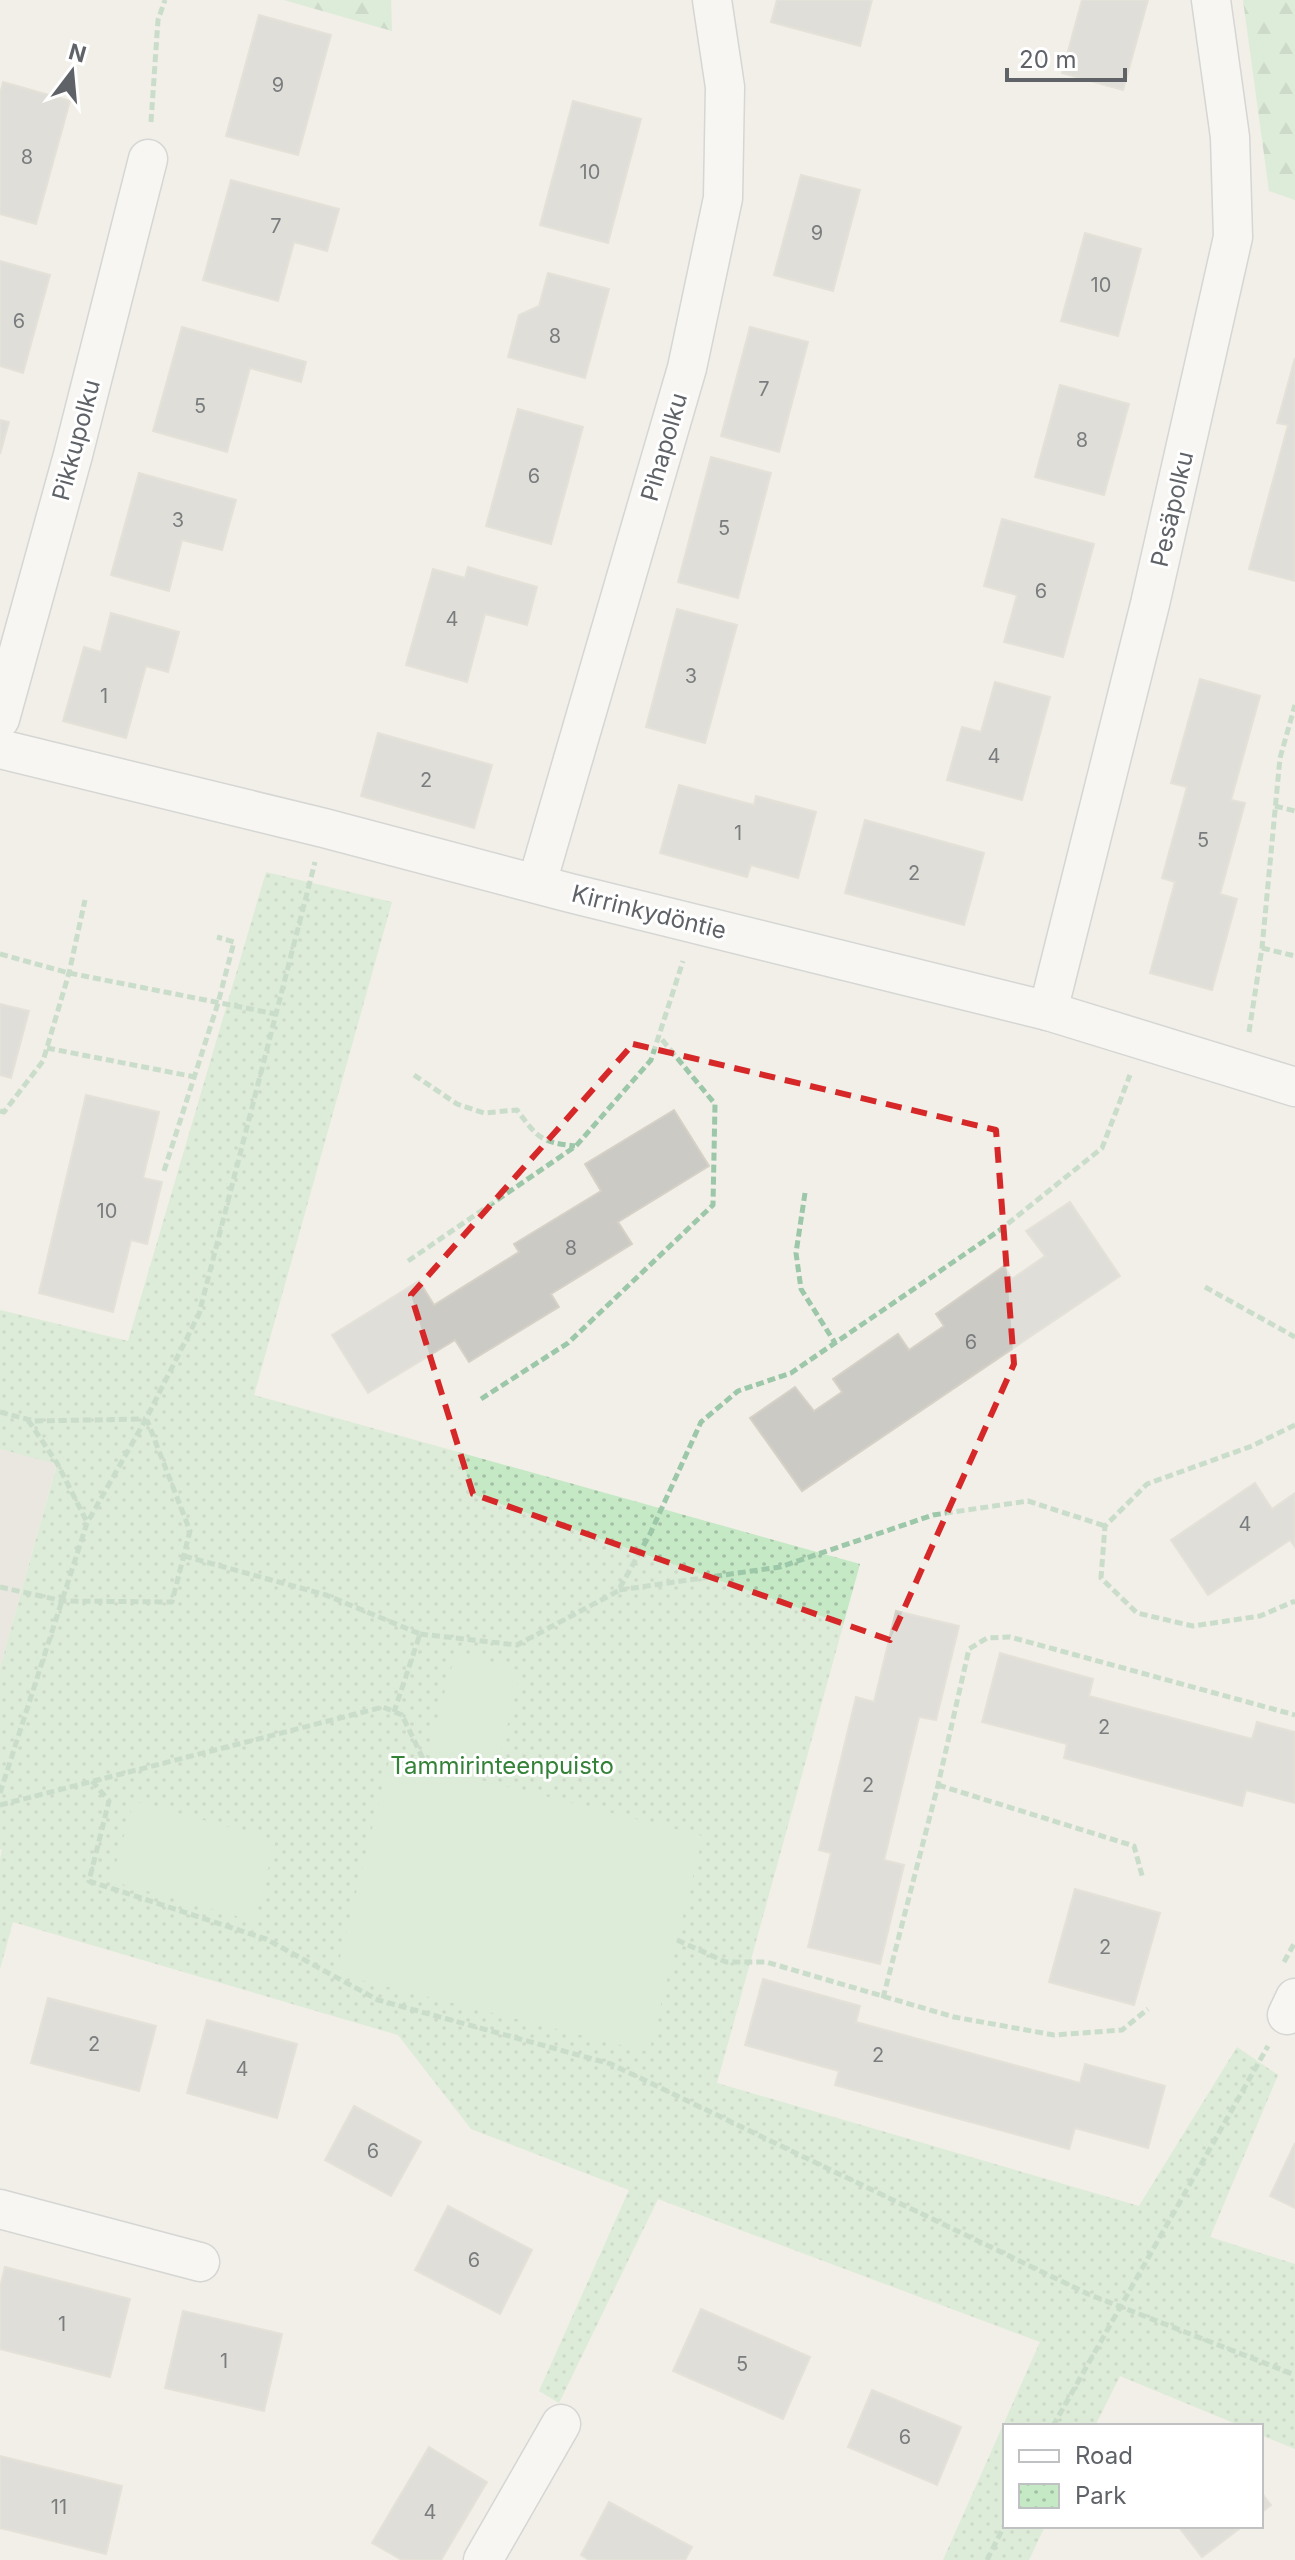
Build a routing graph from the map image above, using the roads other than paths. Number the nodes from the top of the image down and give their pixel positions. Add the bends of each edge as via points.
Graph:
1 (712, 0) edge
2 (1211, 0) edge
3 (148, 159) road end
4 (0, 719) edge
5 (0, 749) edge
6 (537, 883) junction
7 (1048, 1011) junction
8 (1295, 1087) edge
9 (0, 2209) edge
10 (200, 2262) dead end
11 (561, 2424) dead end
12 (483, 2560) edge

1 - 6 street, Pihapolku via 725,87 723,198 687,368
2 - 7 street, Pesäpolku via 1230,137 1233,237 1150,604
3 - 4 street, Pikkupolku
5 - 6 street, Kirrinkydöntie
6 - 7 street, Kirrinkydöntie
7 - 8 street, Kirrinkydöntie
9 - 10 street
11 - 12 street

